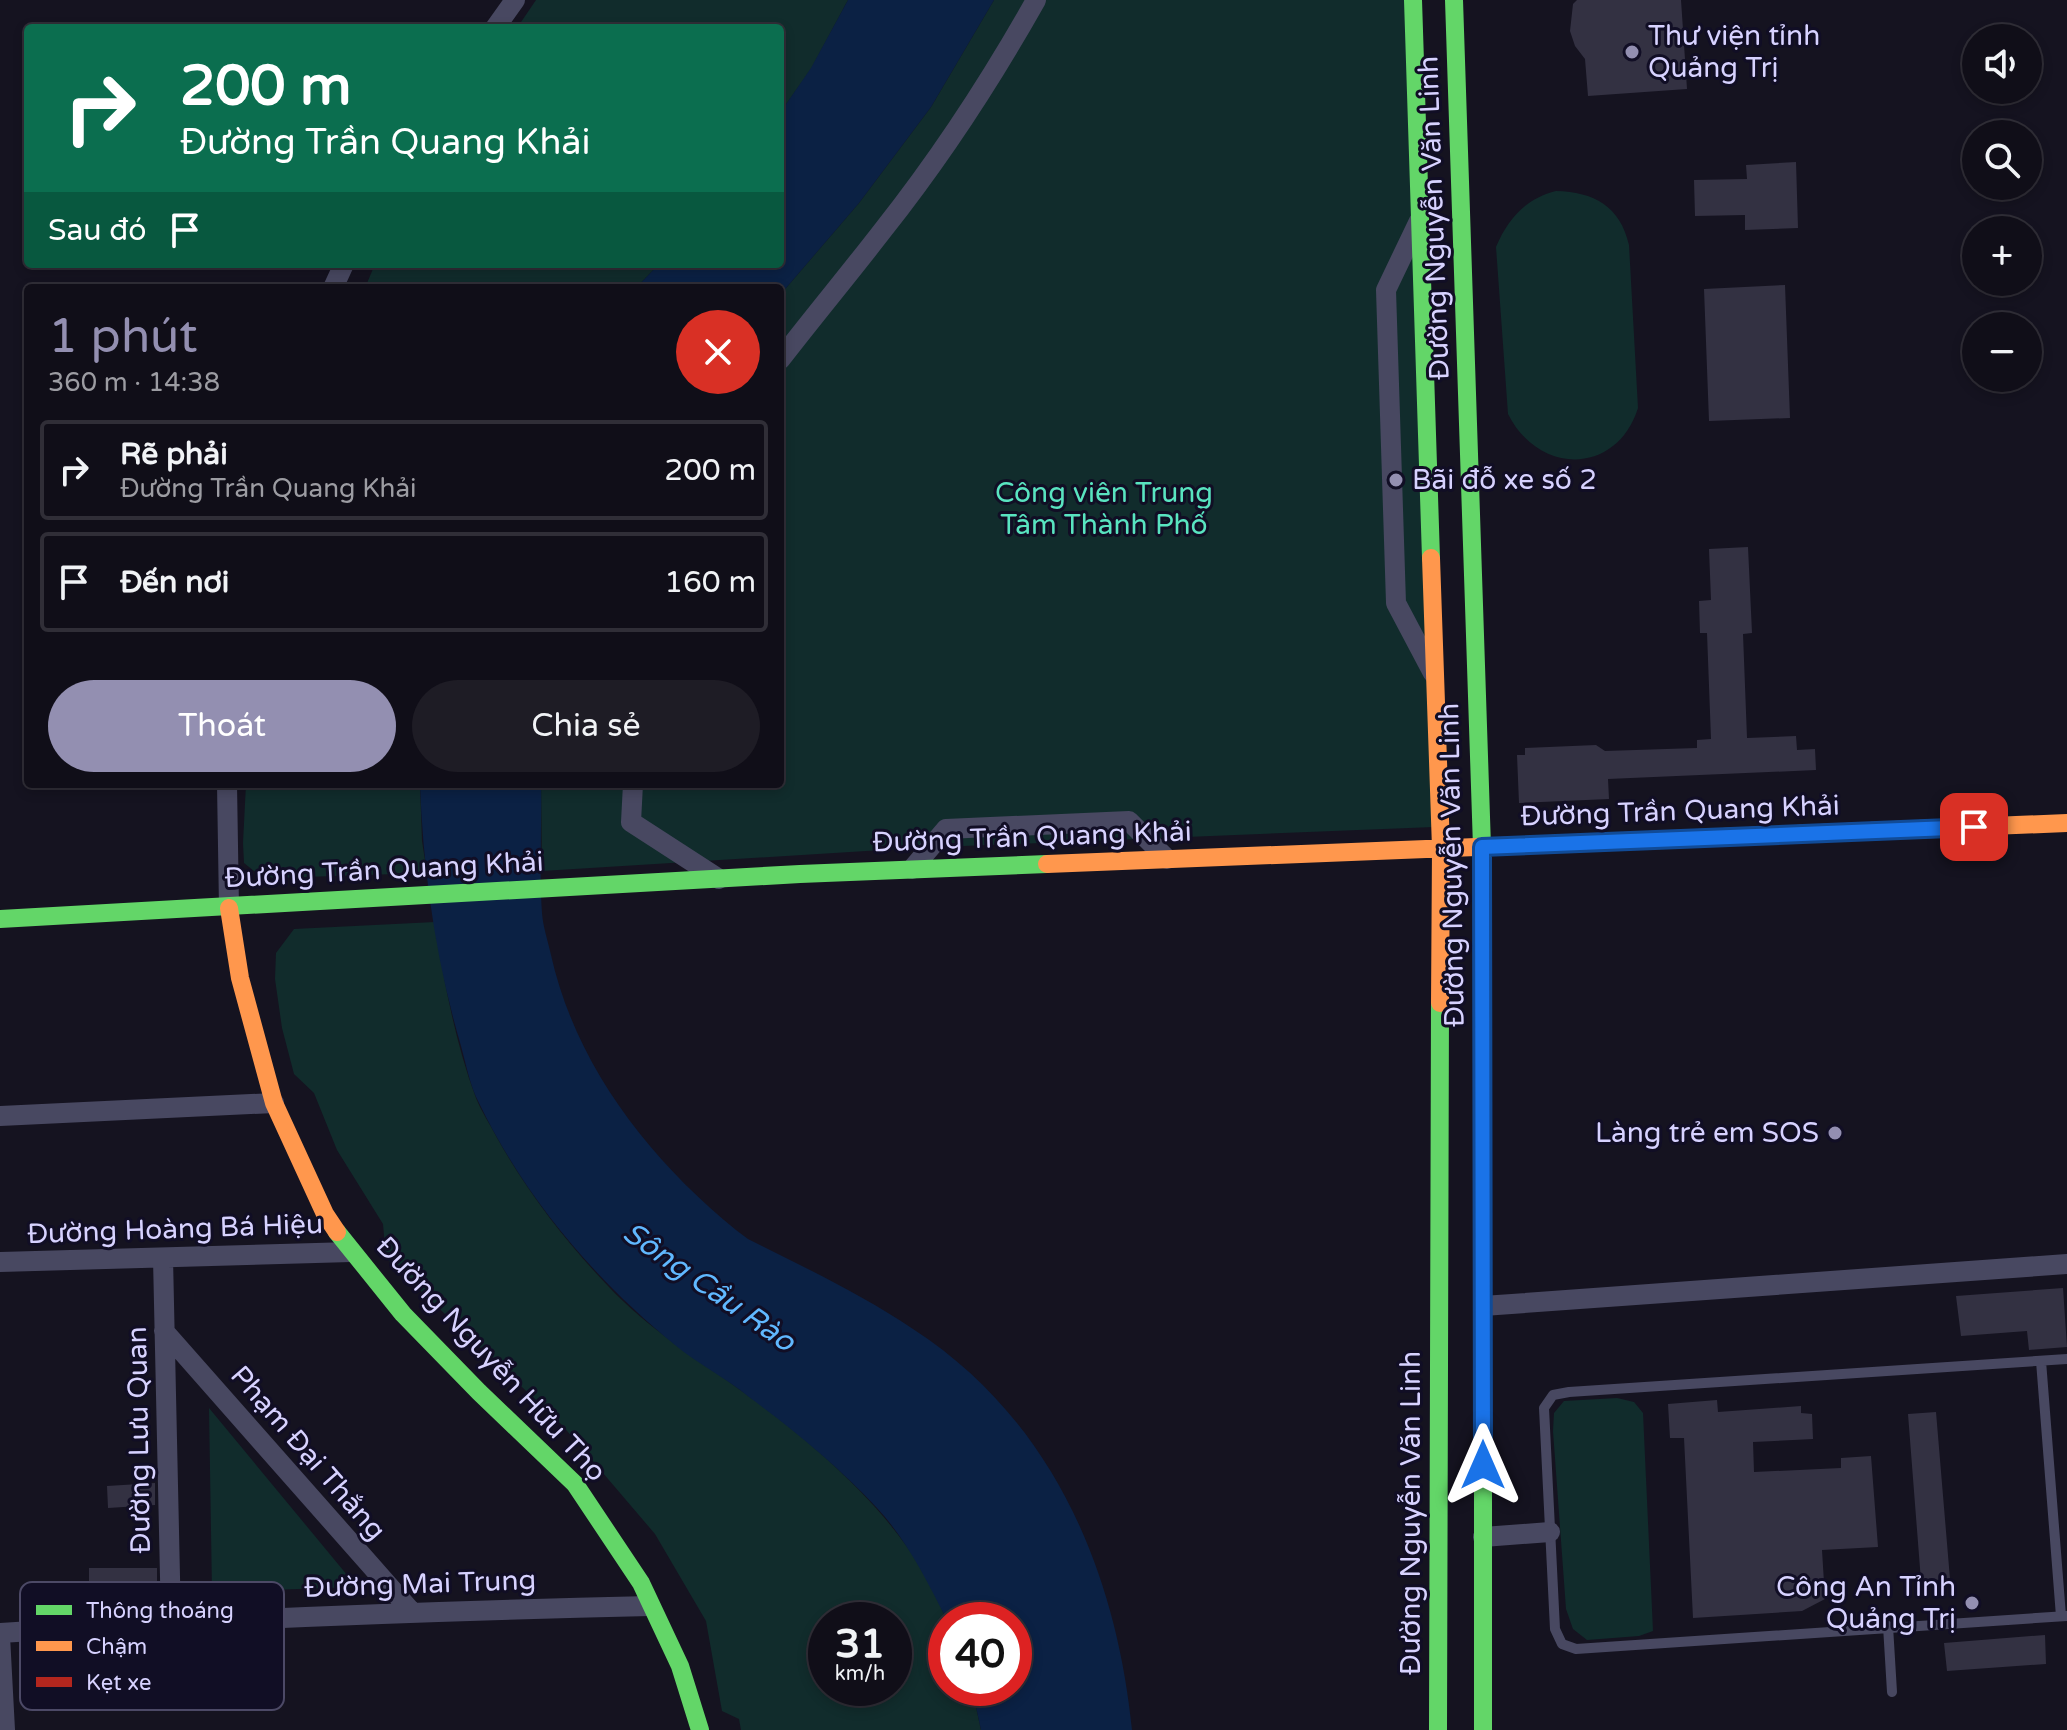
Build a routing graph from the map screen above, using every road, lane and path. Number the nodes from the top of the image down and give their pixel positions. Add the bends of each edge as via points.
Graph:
1 (515, 0) edge
2 (1036, 0) edge
3 (1413, 0) edge
4 (1454, 0) edge
5 (498, 24) edge
6 (1420, 218) junction
7 (784, 355) edge
8 (1436, 678) junction
9 (227, 788) edge
10 (633, 788) edge
11 (2067, 823) edge
12 (1482, 847) junction
13 (1441, 848) junction
14 (1167, 859) junction
15 (912, 869) junction
16 (719, 879) junction
17 (229, 908) junction
18 (0, 919) edge
19 (274, 1103) junction
20 (0, 1116) edge
21 (351, 1252) junction
22 (163, 1258) junction
23 (0, 1262) edge
24 (2067, 1264) edge
25 (1483, 1306) junction
26 (164, 1331) junction
27 (2067, 1359) edge
28 (2041, 1361) junction
29 (1550, 1532) junction
30 (1483, 1537) junction
31 (170, 1582) edge
32 (650, 1606) junction
33 (411, 1611) junction
34 (2064, 1616) edge
35 (284, 1617) edge
36 (1888, 1626) junction
37 (20, 1633) edge
38 (0, 1634) edge
39 (1892, 1692) dead end
40 (5, 1730) edge
41 (700, 1730) edge
42 (1438, 1730) edge
43 (1483, 1730) edge

1 - 5 street
2 - 7 street via 1009,49 885,228
3 - 6 street, Đường Nguyễn Văn Linh
4 - 12 street, Đường Nguyễn Văn Linh
6 - 8 street, Đường Nguyễn Văn Linh
6 - 8 street via 1386,290 1395,587 1396,603
8 - 13 street, Đường Nguyễn Văn Linh
9 - 17 street, Đường Nguyễn Hữu Thọ
10 - 16 street via 631,822
11 - 12 street, Đường Trần Quang Khải
12 - 13 street, Đường Trần Quang Khải
12 - 25 street, Đường Nguyễn Văn Linh
13 - 14 street, Đường Trần Quang Khải
13 - 42 street, Đường Nguyễn Văn Linh
14 - 15 street, Đường Trần Quang Khải
14 - 15 street via 1129,821 946,829
15 - 16 street, Đường Trần Quang Khải
16 - 17 street, Đường Trần Quang Khải
17 - 18 street, Đường Trần Quang Khải
17 - 19 street, Đường Nguyễn Hữu Thọ via 240,978
19 - 20 street
19 - 21 street, Đường Nguyễn Hữu Thọ via 325,1214
21 - 22 street, Đường Hoàng Bá Hiệu
21 - 32 street, Đường Nguyễn Hữu Thọ via 403,1314 575,1484 641,1583
22 - 23 street, Đường Hoàng Bá Hiệu
22 - 26 street, Đường Lưu Quan
24 - 25 street
25 - 30 street, Đường Nguyễn Văn Linh
26 - 31 street, Đường Lưu Quan
26 - 33 street, Phạm Đại Thắng
27 - 28 lane
28 - 29 lane via 1553,1395 1544,1408
28 - 34 lane
29 - 30 street
29 - 36 lane via 1555,1629 1562,1644 1576,1649
30 - 43 street, Đường Nguyễn Văn Linh
32 - 33 street, Đường Mai Trung
32 - 41 street, Đường Nguyễn Hữu Thọ via 680,1666
33 - 35 street, Đường Mai Trung
34 - 36 lane
36 - 39 lane
37 - 38 street, Đường Mai Trung
38 - 40 street

